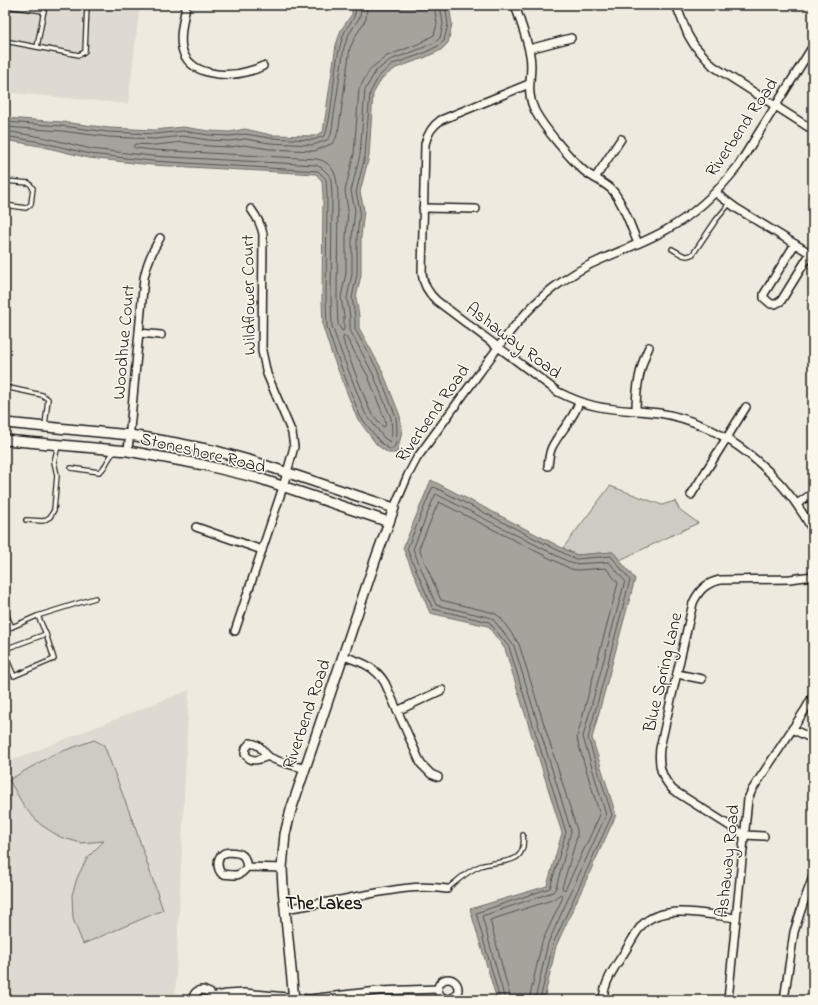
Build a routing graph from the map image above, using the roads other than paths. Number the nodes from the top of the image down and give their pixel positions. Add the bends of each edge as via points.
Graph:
1 (45, 5) edge
2 (87, 5) edge
3 (186, 5) edge
4 (515, 5) edge
5 (676, 5) edge
6 (5, 6) edge
7 (44, 11) junction
8 (571, 38) dead end
9 (5, 41) edge
10 (813, 46) edge
11 (37, 47) junction
12 (529, 49) junction
13 (263, 66) dead end
14 (529, 84) junction
15 (775, 107) junction
16 (813, 130) edge
17 (621, 139) dead end
18 (595, 178) junction
19 (5, 181) edge
20 (716, 193) junction
21 (730, 203) junction
22 (5, 205) edge
23 (423, 208) junction
24 (251, 209) dead end
25 (476, 209) dead end
26 (160, 238) dead end
27 (638, 243) junction
28 (794, 244) junction
29 (672, 249) dead end
30 (811, 254) edge
31 (139, 333) junction
32 (161, 335) dead end
33 (498, 347) junction
34 (650, 347) dead end
35 (5, 387) edge
36 (579, 402) junction
37 (746, 407) dead end
38 (636, 411) junction
39 (5, 423) edge
40 (45, 427) junction
41 (130, 435) junction
42 (726, 439) junction
43 (5, 440) edge
44 (58, 445) junction
45 (128, 451) junction
46 (548, 466) dead end
47 (70, 468) dead end
48 (287, 473) junction
49 (283, 487) junction
50 (813, 493) edge
51 (691, 495) dead end
52 (797, 504) junction
53 (394, 508) junction
54 (26, 520) dead end
55 (389, 522) junction
56 (196, 527) dead end
57 (813, 531) edge
58 (262, 550) junction
59 (813, 576) edge
60 (95, 598) dead end
61 (5, 612) edge
62 (38, 616) junction
63 (12, 627) junction
64 (5, 630) edge
65 (235, 631) dead end
66 (46, 634) junction
67 (5, 649) edge
68 (5, 655) edge
69 (343, 656) junction
70 (677, 674) junction
71 (702, 679) dead end
72 (442, 690) dead end
73 (813, 696) edge
74 (397, 711) junction
75 (792, 729) junction
76 (813, 739) edge
77 (268, 756) dead end
78 (305, 769) junction
79 (438, 777) dead end
80 (523, 835) dead end
81 (744, 835) junction
82 (764, 836) dead end
83 (247, 867) dead end
84 (282, 868) junction
85 (813, 876) edge
86 (446, 889) joint
87 (285, 909) junction
88 (736, 918) junction
89 (437, 989) dead end
90 (212, 998) edge
91 (294, 999) edge
92 (193, 1000) edge
93 (603, 1000) edge
94 (728, 1000) edge
95 (784, 1000) edge

1 - 7 lane
2 - 11 lane via 83,53 79,55
3 - 13 street via 182,43 186,58 191,64 222,74 248,72
4 - 12 street
5 - 15 street via 688,35 702,56 722,73
6 - 7 lane
7 - 11 lane
8 - 12 street
9 - 11 lane
10 - 15 street, Riverbend Road
12 - 14 street
14 - 18 street via 536,113 576,162
14 - 23 street, Ashaway Road via 441,120 431,129 425,144
15 - 16 street
15 - 20 street, Riverbend Road via 738,166
17 - 18 street
18 - 27 street via 616,196
19 - 22 lane via 29,183 33,188 31,204 26,208
20 - 21 street
20 - 27 street, Riverbend Road via 687,218
21 - 28 street
21 - 29 lane via 693,254 685,256
23 - 25 street
23 - 33 street, Ashaway Road via 422,273 426,287 431,296
24 - 48 street, Wildflower Court via 259,221 263,234 263,359 294,438 293,454
26 - 31 street, Woodhue Court via 146,265
27 - 33 street, Riverbend Road via 598,260 552,289 516,324
28 - 30 street
28 - 30 street via 764,294 764,298 771,304 781,301
31 - 32 street
31 - 41 street, Woodhue Court
33 - 36 street, Ashaway Road via 558,392
33 - 53 street, Riverbend Road via 417,458
34 - 38 street via 639,375
35 - 40 lane via 42,395 48,399
36 - 38 street, Ashaway Road via 596,407
36 - 46 street via 574,415 552,446
37 - 42 street
38 - 42 street, Ashaway Road via 691,421
39 - 40 street
40 - 41 street
41 - 45 street, Woodhue Court
41 - 48 street via 216,451
42 - 51 street
42 - 52 street, Ashaway Road via 766,470
43 - 44 street, Stoneshore Road
44 - 45 street, Stoneshore Road
44 - 54 lane via 54,462 57,475 54,510 50,517 43,521
45 - 47 lane via 114,453 99,472
45 - 49 street, Stoneshore Road via 258,478
48 - 49 street, Wildflower Court
48 - 53 street
49 - 55 street, Stoneshore Road
49 - 58 street, Wildflower Court
50 - 52 street
52 - 57 street, Ashaway Road
53 - 55 street, Riverbend Road
55 - 69 street, Riverbend Road
56 - 58 street
58 - 65 street, Wildflower Court
59 - 70 street, Blue Spring Lane via 790,579 720,580 704,587 693,603
60 - 62 lane
61 - 63 lane
62 - 63 lane
62 - 66 lane
63 - 64 lane
66 - 67 lane
66 - 68 lane via 54,659 14,676
69 - 74 street via 363,662 377,672
69 - 78 street, Riverbend Road
70 - 71 street
70 - 81 street, Blue Spring Lane via 660,748 662,774 673,790
72 - 74 street
73 - 75 street, Ashaway Road
74 - 79 street via 421,764
75 - 76 street
75 - 81 street, Ashaway Road via 752,790 747,804
77 - 78 street
78 - 84 street, Riverbend Road via 285,834
80 - 86 lane via 524,849 516,858 480,866
81 - 82 street
81 - 88 street, Ashaway Road
83 - 84 street
84 - 87 street, Riverbend Road
85 - 95 street via 794,932
86 - 87 street via 408,887
87 - 91 street, Riverbend Road
88 - 93 street via 677,912 651,918 642,925 612,973
88 - 94 street, Ashaway Road
89 - 91 street via 378,991
90 - 91 street via 227,994 244,994
90 - 92 street via 207,991 200,990 194,994

